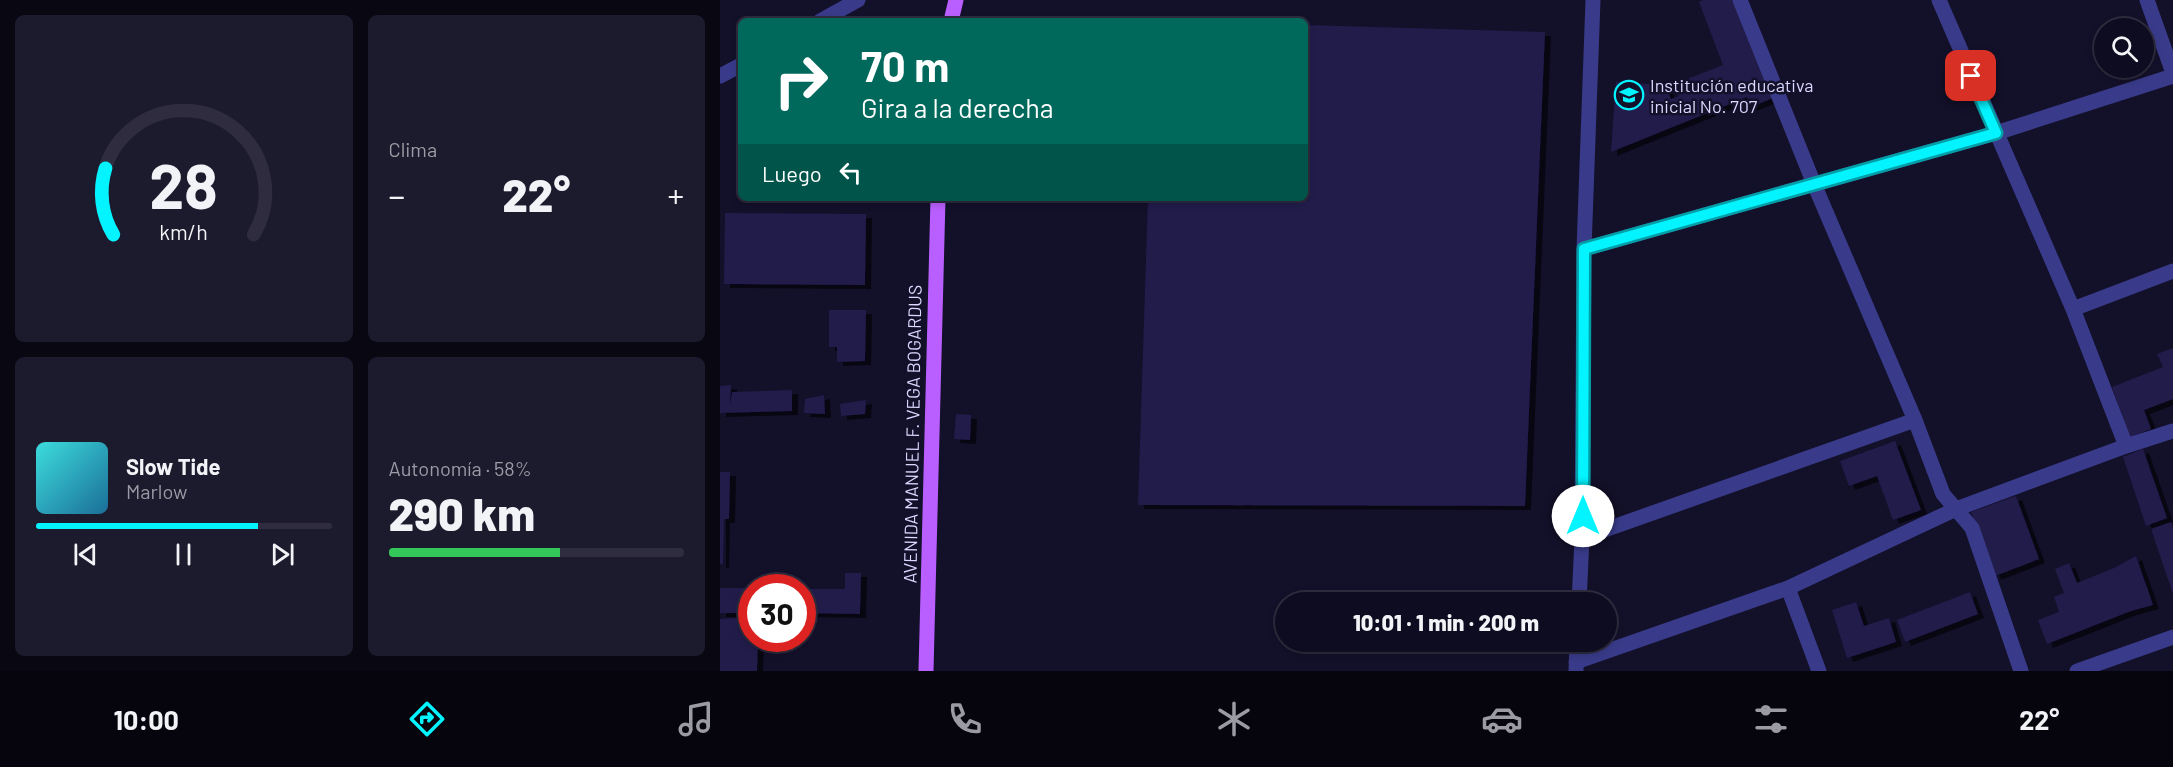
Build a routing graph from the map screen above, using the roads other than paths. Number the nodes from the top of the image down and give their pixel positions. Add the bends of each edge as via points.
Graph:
1 (858, 0) edge
2 (956, 0) edge
3 (1593, 0) edge
4 (1740, 0) edge
5 (1939, 0) edge
6 (2146, 0) edge
7 (825, 18) edge
8 (952, 18) edge
9 (738, 66) edge
10 (2173, 74) edge
11 (720, 76) edge
12 (1996, 133) junction
13 (1815, 184) junction
14 (938, 201) edge
15 (1584, 249) junction
16 (2173, 271) edge
17 (2073, 309) junction
18 (1915, 420) junction
19 (2173, 431) edge
20 (2126, 446) junction
21 (1956, 509) junction
22 (1582, 538) junction
23 (1788, 588) junction
24 (1580, 592) edge
25 (2173, 637) edge
26 (1577, 652) edge
27 (1576, 667) edge
28 (926, 671) edge
29 (1819, 671) edge
30 (2020, 671) edge
31 (2076, 671) edge

1 - 7 street
2 - 8 main road
3 - 15 street
4 - 13 street
5 - 12 street
6 - 10 street
9 - 11 street
10 - 12 street
12 - 13 street
12 - 17 street
13 - 15 street
13 - 18 street
14 - 28 main road, AVENIDA MANUEL F. VEGA BOGARDUS
15 - 22 street
16 - 17 street
17 - 20 street
18 - 21 street via 1943,494
18 - 22 street
19 - 20 street
20 - 21 street
21 - 23 street
21 - 30 street via 1972,528
22 - 24 street
23 - 27 street
23 - 29 street
25 - 31 street
26 - 27 street

